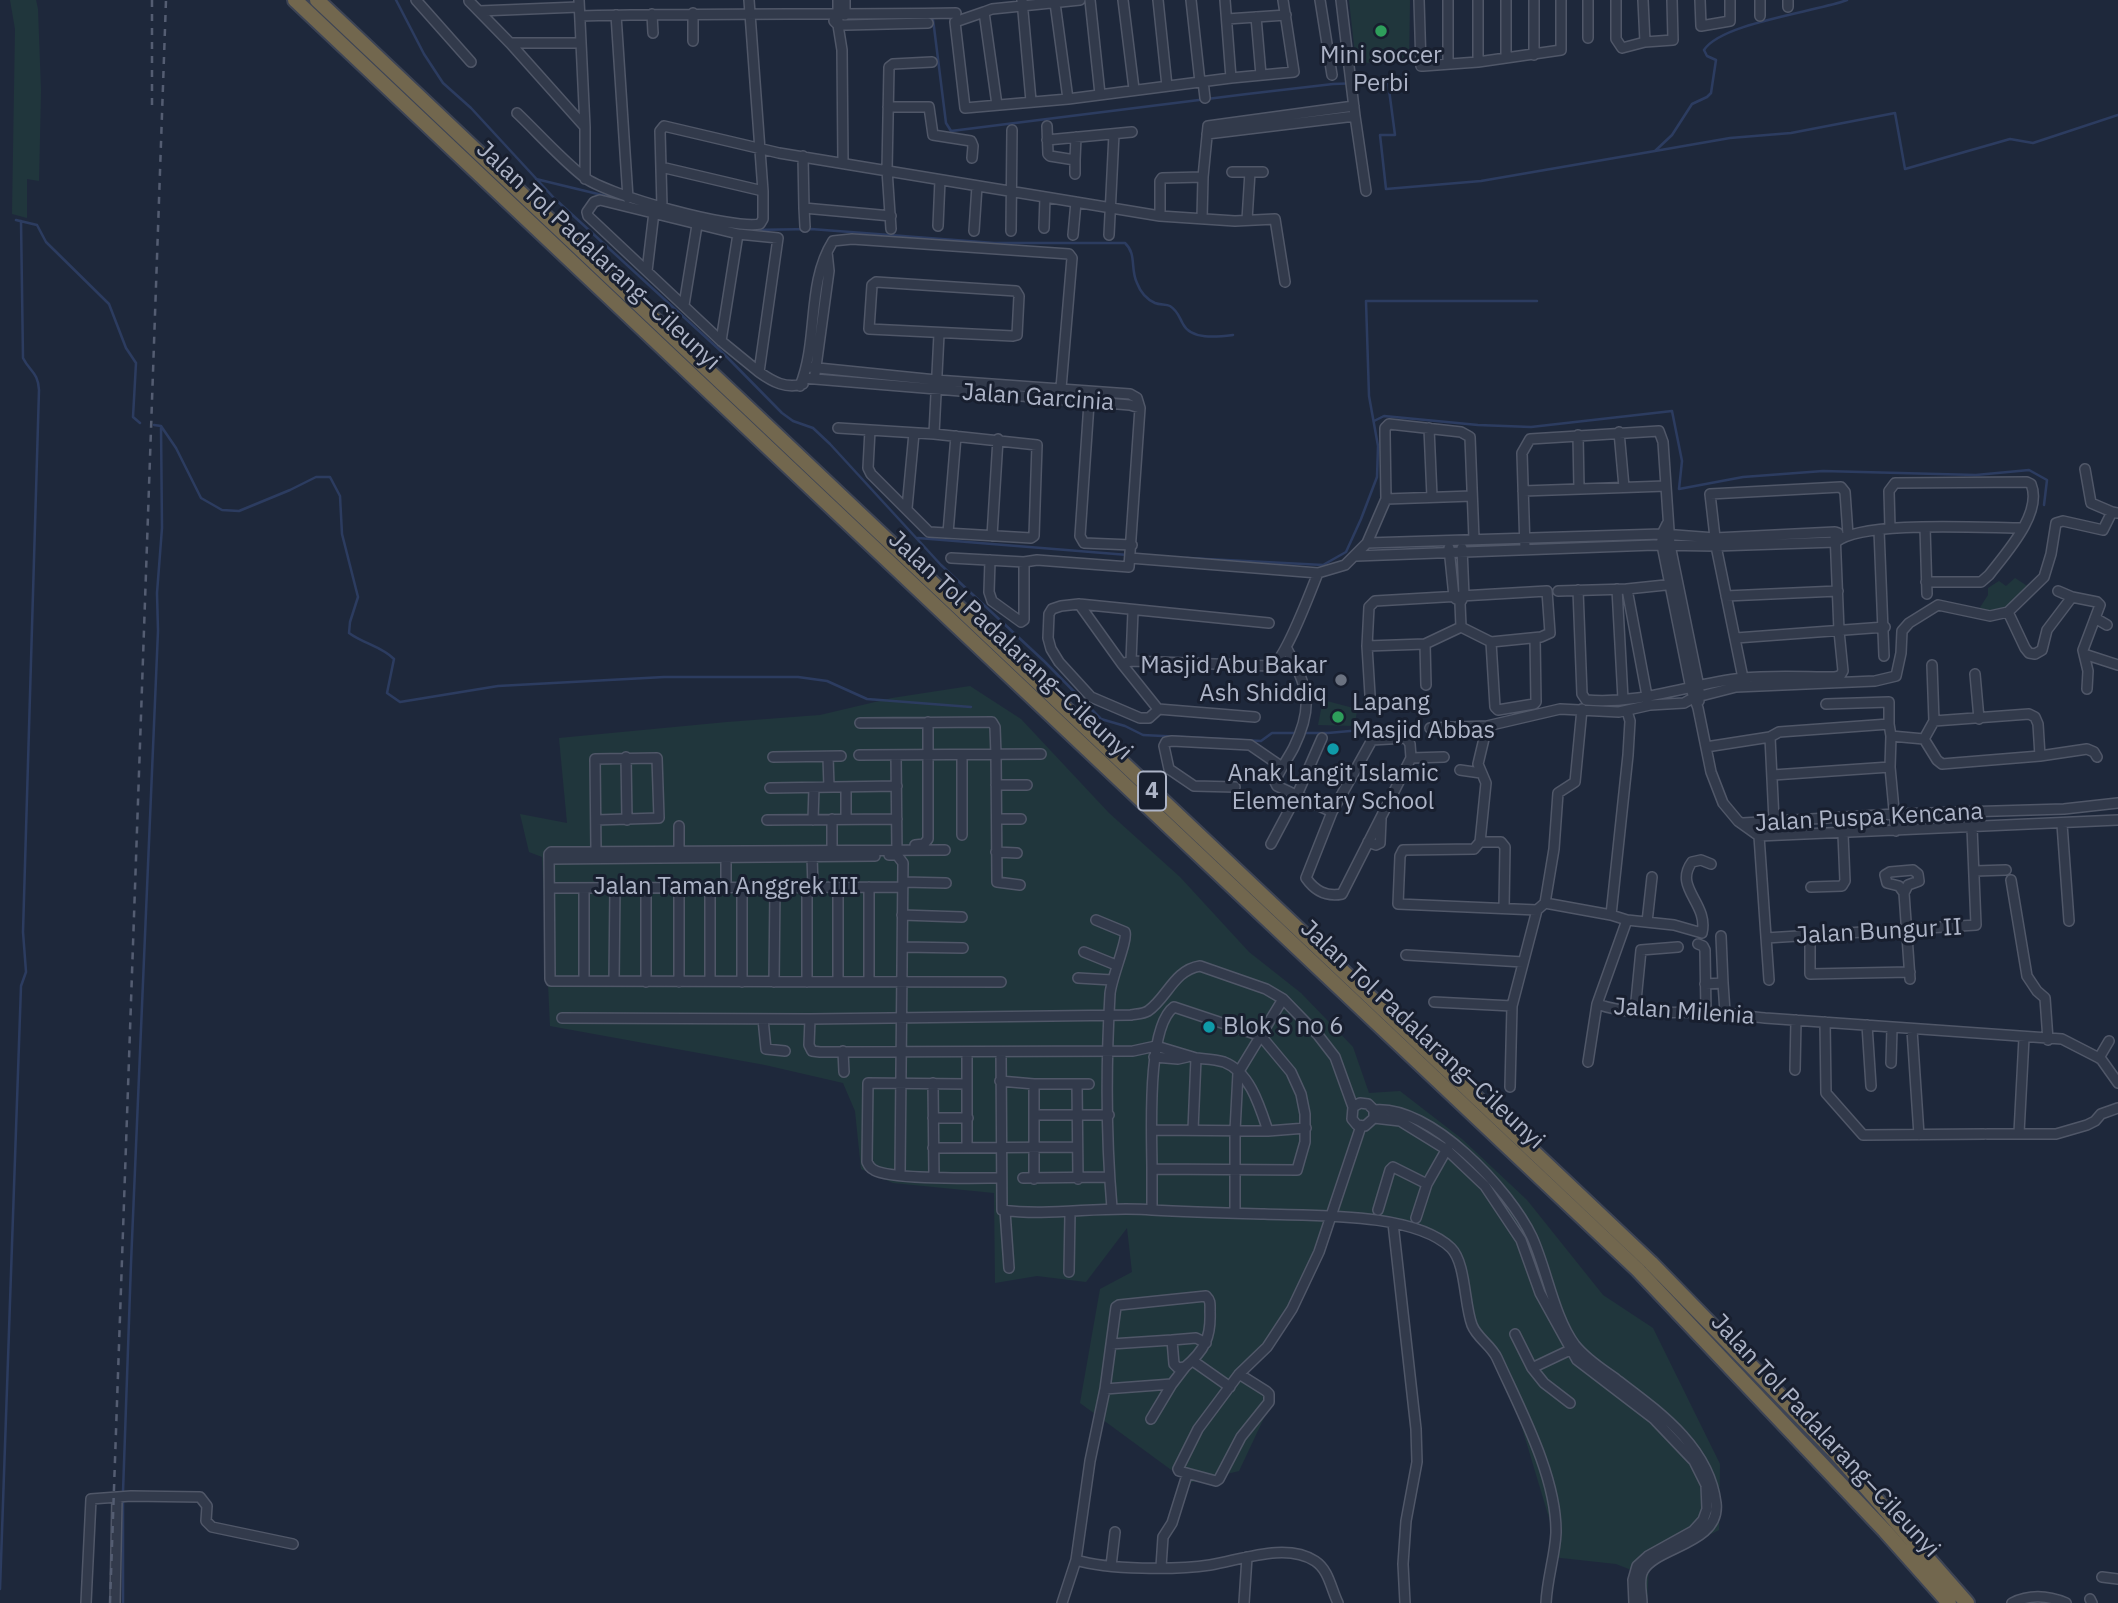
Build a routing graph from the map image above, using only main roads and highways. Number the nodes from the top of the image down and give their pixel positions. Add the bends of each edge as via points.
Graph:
1 (317, 0) edge
2 (300, 5) edge
3 (1949, 1603) edge
4 (1967, 1603) edge

1 - 4 highway, Jalan Tol Padalarang–Cileunyi / 4 via 1651,1264 1833,1450
2 - 3 highway, Jalan Tol Padalarang–Cileunyi / 4 via 1637,1270

